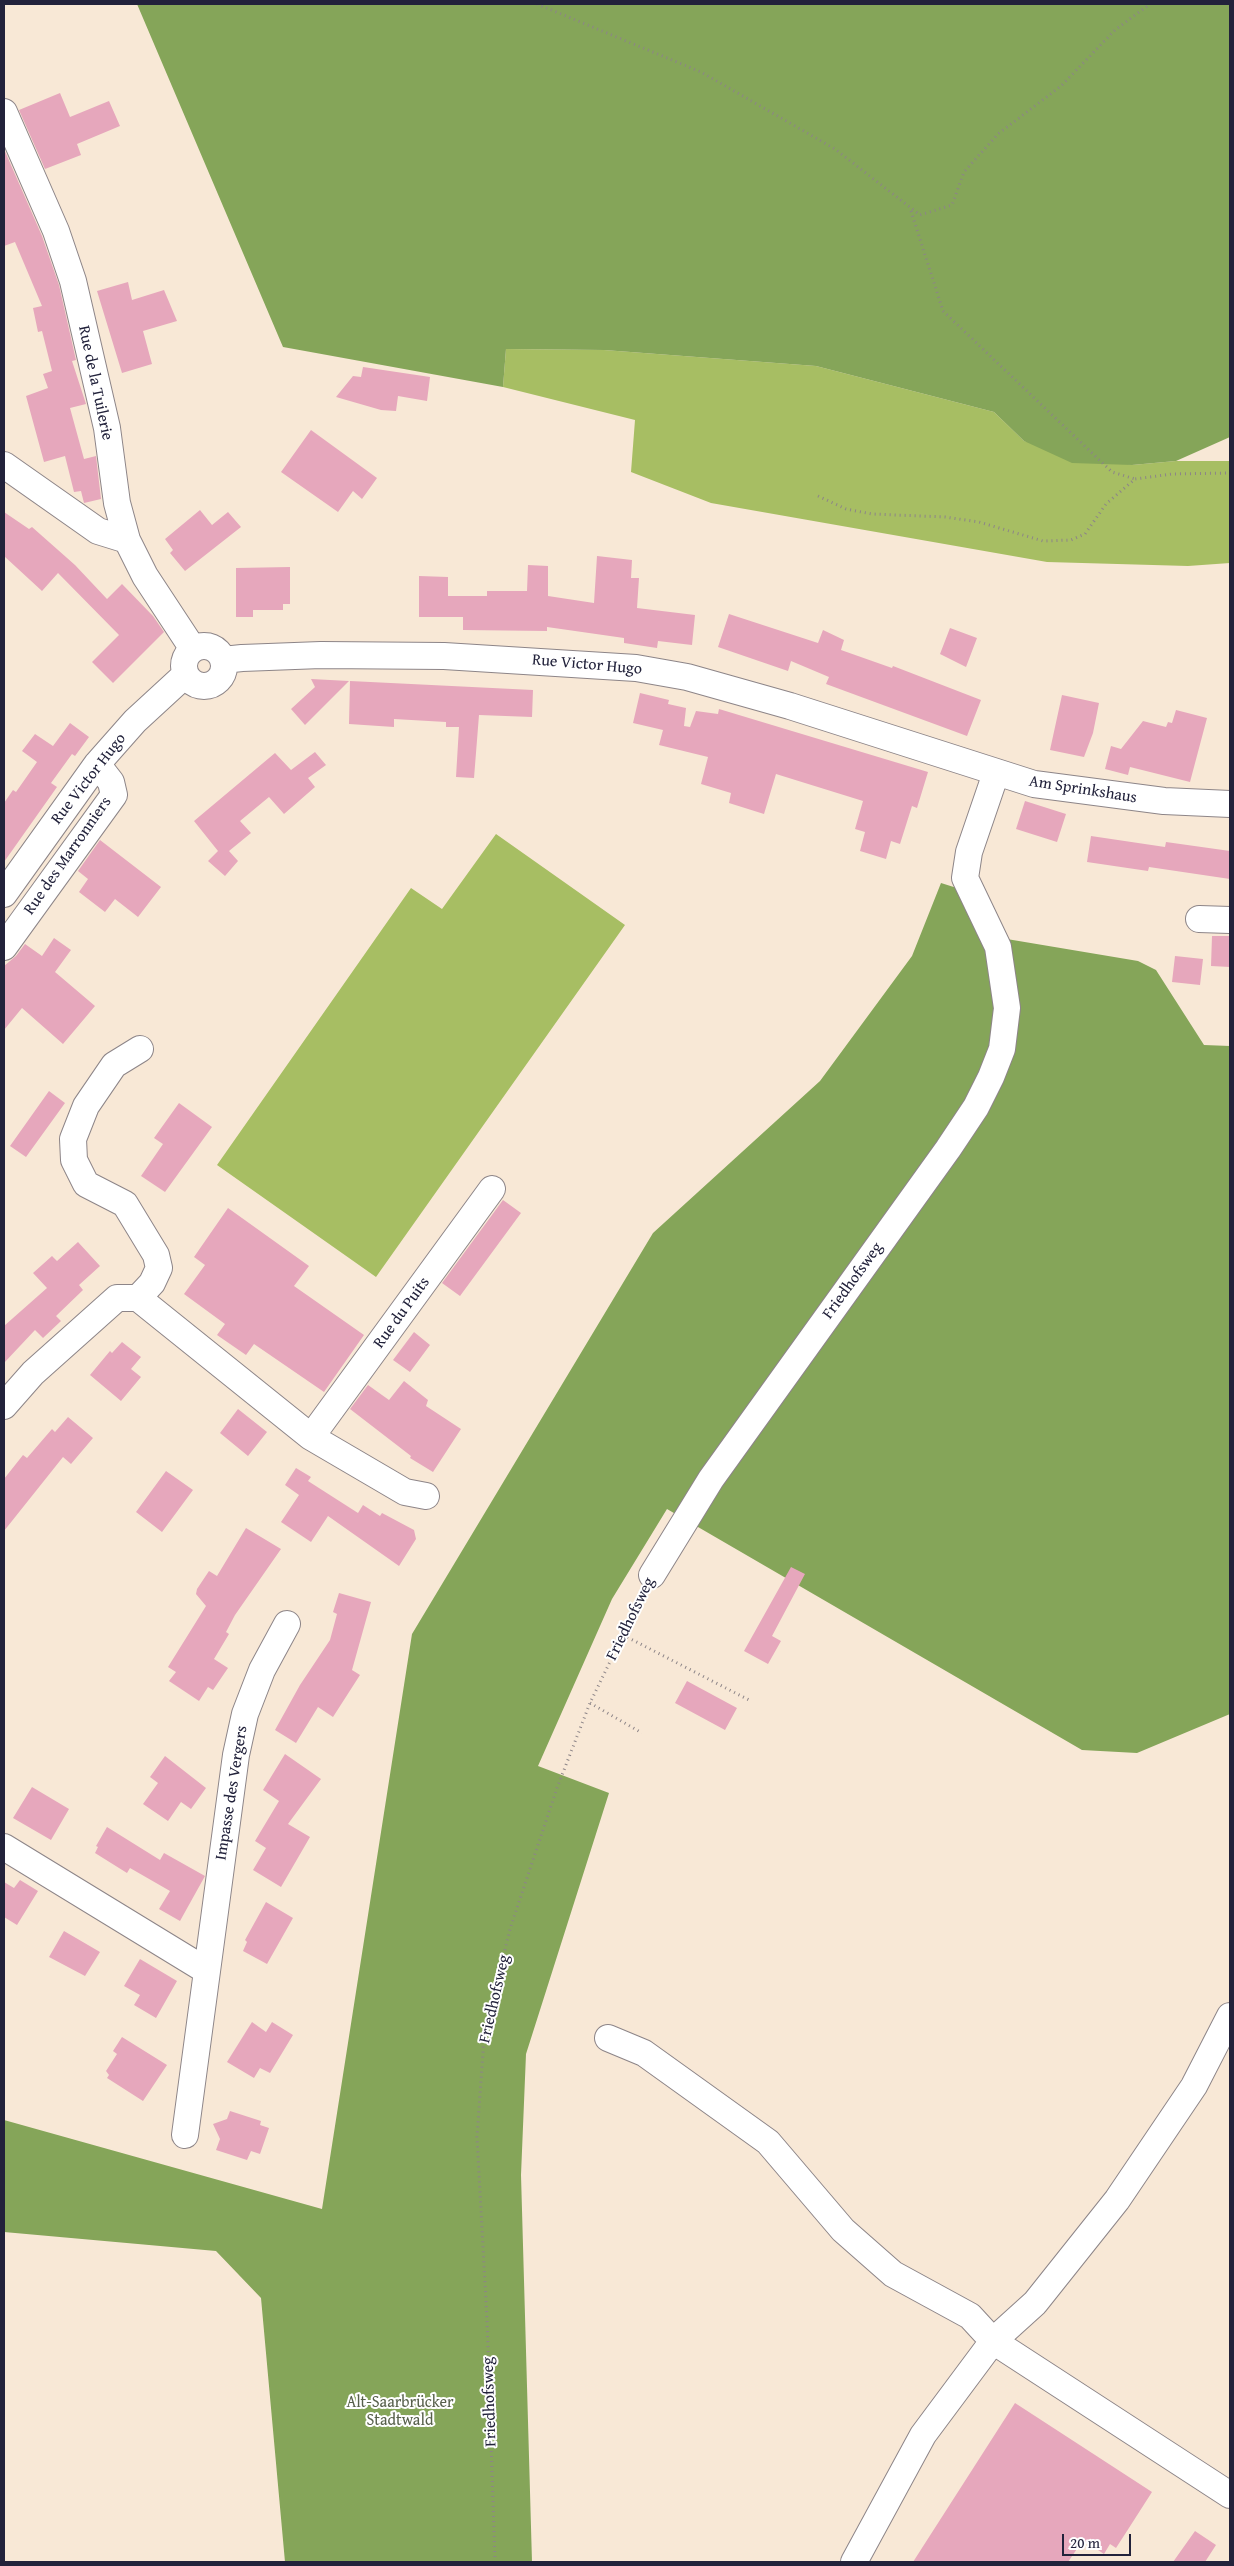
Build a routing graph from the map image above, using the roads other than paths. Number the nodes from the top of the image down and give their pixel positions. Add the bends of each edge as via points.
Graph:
1 (4, 112) edge
2 (4, 465) edge
3 (127, 540) junction
4 (193, 649) junction
5 (223, 660) junction
6 (186, 675) junction
7 (939, 755) joint
8 (97, 764) junction
9 (996, 773) junction
10 (1230, 804) edge
11 (4, 894) edge
12 (1199, 919) dead end
13 (1230, 920) edge
14 (4, 947) edge
15 (140, 1048) dead end
16 (492, 1189) dead end
17 (138, 1298) junction
18 (4, 1406) edge
19 (311, 1437) junction
20 (426, 1496) dead end
21 (652, 1575) road end
22 (287, 1624) dead end
23 (4, 1847) edge
24 (207, 1971) junction
25 (1230, 2016) edge
26 (608, 2038) dead end
27 (185, 2135) dead end
28 (993, 2342) junction
29 (1230, 2495) edge
30 (854, 2562) edge

1 - 3 street, Rue de la Tuilerie via 56,231 73,281 107,428 117,503
2 - 3 street via 98,531
3 - 4 street, Rue de la Tuilerie via 150,584
4 - 5 street via 211,647
4 - 6 street via 185,658
5 - 6 street via 222,676 208,686 198,686
5 - 7 street, Rue Victor Hugo via 444,656 636,668 688,678 790,706
6 - 8 street, Rue Victor Hugo via 134,721
7 - 9 street, Am Sprinkshaus
8 - 11 street, Rue Victor Hugo
8 - 14 street, Rue des Marronniers via 111,782 114,795
9 - 10 street, Am Sprinkshaus via 1034,784 1098,794
9 - 21 street, Friedhofsweg via 969,852 966,878 998,947 1007,1008 1002,1049 991,1077 976,1107 948,1149 711,1479
12 - 13 street
15 - 17 street via 114,1065 86,1106 73,1139 74,1160 86,1184 125,1204 156,1255 159,1268 152,1283
16 - 19 street, Rue du Puits
17 - 18 street via 117,1298 34,1373
17 - 19 street
19 - 20 street via 405,1492
22 - 24 street, Impasse des Vergers via 262,1670 245,1714 236,1754
23 - 24 street
24 - 27 street, Impasse des Vergers
25 - 28 street via 1194,2086 1117,2200 1035,2303
26 - 28 street via 644,2054 768,2142 843,2230 893,2274 970,2316
28 - 29 street
28 - 30 street via 923,2434

